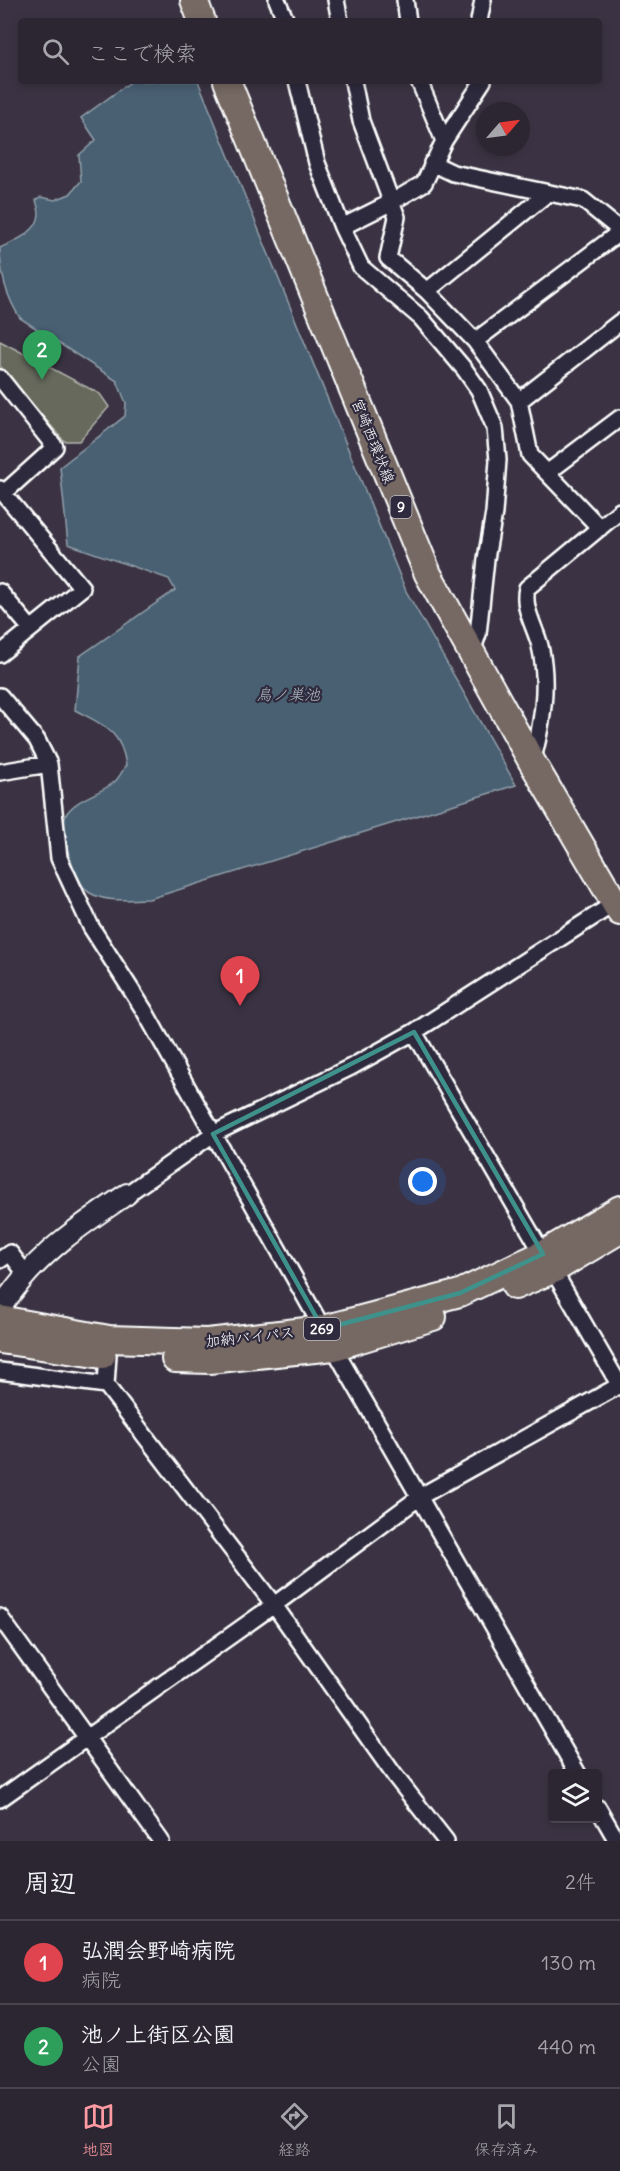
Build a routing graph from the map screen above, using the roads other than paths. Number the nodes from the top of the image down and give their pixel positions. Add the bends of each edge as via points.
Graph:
1 (194, 0) edge
2 (277, 0) edge
3 (336, 0) edge
4 (405, 0) edge
5 (483, 0) edge
6 (201, 18) edge
7 (284, 18) edge
8 (339, 18) edge
9 (408, 18) edge
10 (480, 18) edge
11 (227, 84) edge
12 (298, 84) edge
13 (354, 84) edge
14 (420, 84) edge
15 (481, 84) edge
16 (444, 141) junction
17 (432, 163) junction
18 (548, 193) junction
19 (392, 202) junction
20 (342, 227) junction
21 (620, 231) edge
22 (427, 291) junction
23 (620, 322) edge
24 (475, 341) junction
25 (0, 378) edge
26 (519, 401) junction
27 (620, 418) edge
28 (547, 473) junction
29 (2, 491) edge
30 (620, 511) edge
31 (600, 528) junction
32 (0, 592) edge
33 (31, 629) junction
34 (0, 654) edge
35 (471, 654) junction
36 (0, 696) edge
37 (532, 762) junction
38 (49, 764) junction
39 (0, 772) edge
40 (617, 907) edge
41 (414, 1032) junction
42 (213, 1134) junction
43 (127, 1194) joint
44 (620, 1209) edge
45 (620, 1230) edge
46 (0, 1260) edge
47 (548, 1262) junction
48 (26, 1274) junction
49 (0, 1310) edge
50 (0, 1319) edge
51 (329, 1338) junction
52 (0, 1340) edge
53 (108, 1355) junction
54 (0, 1371) edge
55 (105, 1385) junction
56 (620, 1385) edge
57 (421, 1496) junction
58 (274, 1605) junction
59 (0, 1617) edge
60 (87, 1736) junction
61 (576, 1769) edge
62 (0, 1799) edge
63 (602, 1817) edge
64 (161, 1841) edge
65 (446, 1841) edge
66 (616, 1841) edge

1 - 6 main road
2 - 7 street
3 - 8 street
4 - 9 street
5 - 10 street
11 - 35 main road, 宮崎西環状線 / 9 via 428,574
12 - 20 street via 317,163
13 - 19 street via 361,121
14 - 16 street
15 - 16 street
16 - 17 street
17 - 18 street via 453,173
17 - 19 street via 424,183
18 - 21 street via 583,200
18 - 22 street
19 - 20 street
19 - 22 street via 397,217 388,258
20 - 35 street via 361,267 421,318 472,380 495,428 498,460 494,513 478,634
21 - 24 street
22 - 24 street
23 - 26 street
24 - 26 street
25 - 29 street via 55,447
26 - 28 street via 530,455
27 - 28 street
28 - 31 street
29 - 33 street via 82,588
30 - 31 street
31 - 37 street via 527,588 524,599 540,647 544,686 539,737
32 - 33 street
33 - 34 street
35 - 37 main road, 宮崎西環状線 / 9
36 - 38 street via 37,740
37 - 40 main road, 宮崎西環状線 / 9
38 - 39 street
38 - 42 street via 59,858 91,927 144,1010
40 - 41 street
41 - 42 street
41 - 47 street
42 - 43 street
42 - 51 street
43 - 48 street via 67,1235
44 - 47 main road, 加納バイパス / 269
45 - 47 main road, 加納バイパス / 269
46 - 48 street via 10,1253
47 - 51 main road, 加納バイパス / 269
47 - 56 street
48 - 49 street
50 - 51 main road, 加納バイパス / 269 via 109,1339 196,1342
51 - 53 main road, 加納バイパス / 269 via 209,1360
51 - 57 street
52 - 53 main road, 加納バイパス / 269
53 - 55 street
54 - 55 street
55 - 58 street
56 - 57 street
57 - 58 street
57 - 61 street
58 - 60 street
58 - 65 street
59 - 60 street
60 - 62 street
60 - 64 street
63 - 66 street

